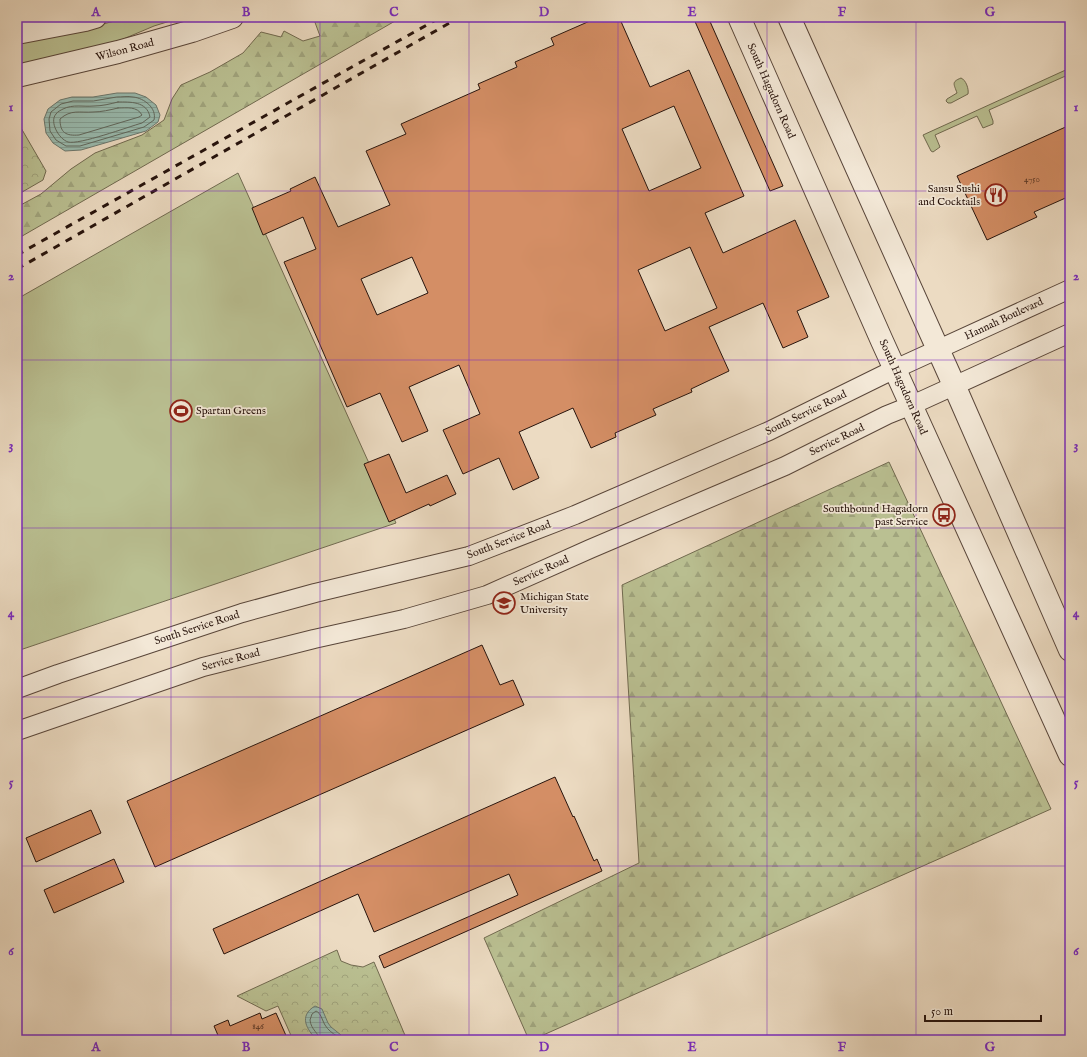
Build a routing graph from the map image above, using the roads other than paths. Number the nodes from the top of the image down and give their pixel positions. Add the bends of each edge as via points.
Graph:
1 (95, 17) edge
2 (208, 17) edge
3 (232, 17) edge
4 (739, 17) edge
5 (789, 17) edge
6 (17, 33) edge
7 (118, 52) junction
8 (17, 76) edge
9 (1070, 289) edge
10 (1070, 333) edge
11 (938, 349) junction
12 (895, 369) junction
13 (954, 385) junction
14 (912, 405) junction
15 (1070, 650) edge
16 (17, 689) edge
17 (1063, 730) edge
18 (17, 731) edge
19 (1070, 755) edge

1 - 6 street
2 - 7 street via 148,36
3 - 7 street, Wilson Road
4 - 12 street, South Hagadorn Road
5 - 11 street
7 - 8 street, Wilson Road
9 - 11 street, Hannah Boulevard
10 - 13 street
11 - 12 street, South Service Road
11 - 13 street
12 - 14 street, South Hagadorn Road
12 - 16 street, South Service Road via 769,431 574,515 469,556 242,613
13 - 14 street, Service Road
13 - 15 street
14 - 17 street, South Hagadorn Road
14 - 18 street, Service Road via 785,466 487,595 404,619 203,667
17 - 19 street, South Hagadorn Road

